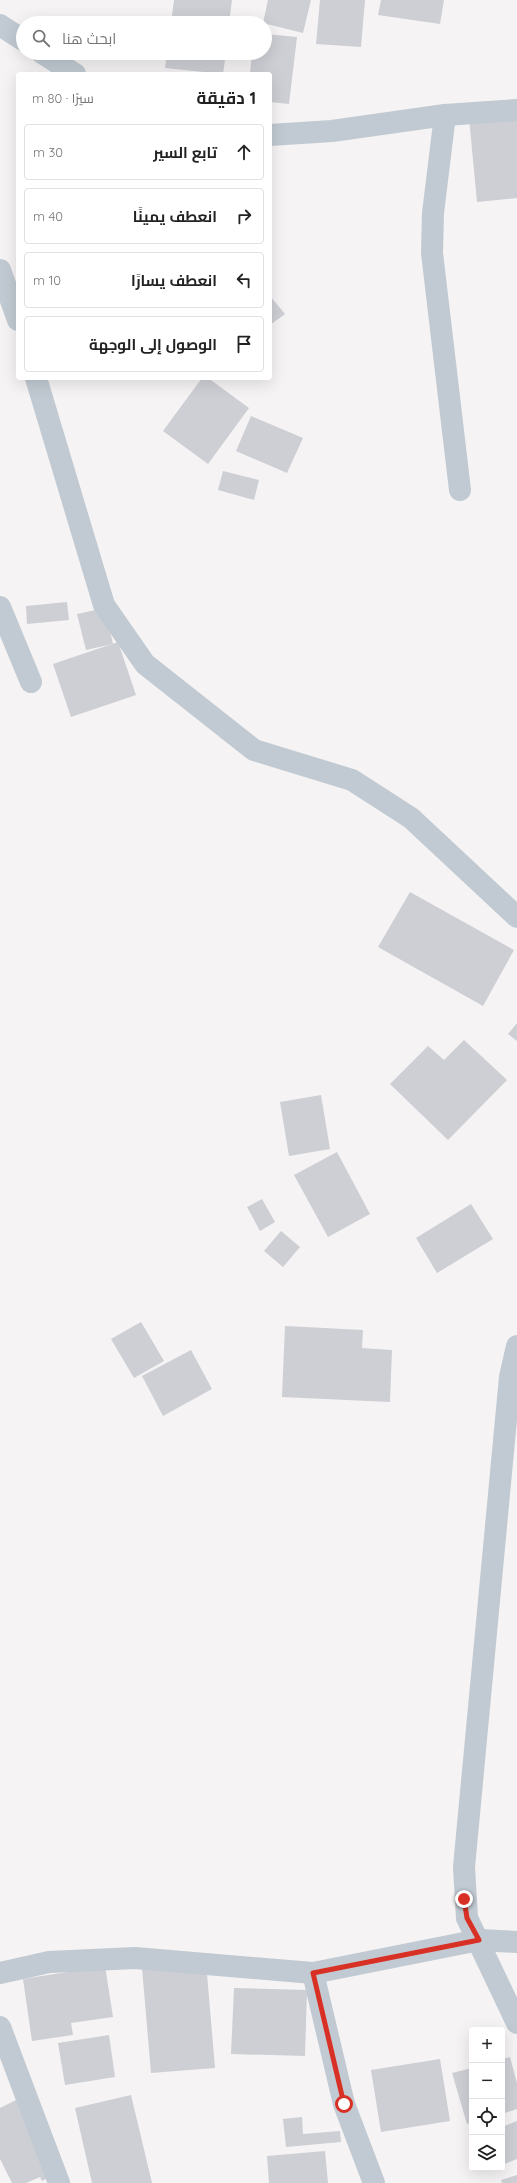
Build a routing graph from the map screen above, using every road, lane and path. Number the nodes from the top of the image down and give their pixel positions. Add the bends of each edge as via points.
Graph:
1 (0, 25) edge
2 (16, 35) edge
3 (53, 60) edge
4 (72, 72) edge
5 (517, 110) edge
6 (444, 115) junction
7 (272, 135) edge
8 (0, 270) edge
9 (16, 314) edge
10 (37, 380) edge
11 (460, 490) dead end
12 (0, 607) edge
13 (31, 682) dead end
14 (517, 917) edge
15 (517, 1346) edge
16 (479, 1940) junction
17 (517, 1942) edge
18 (0, 1973) edge
19 (313, 1973) junction
20 (517, 2023) edge
21 (0, 2027) edge
22 (59, 2183) edge
23 (374, 2183) edge

1 - 2 street
3 - 4 street
5 - 6 street
6 - 7 street via 332,131
6 - 11 street via 433,212 432,253
8 - 9 street
10 - 14 street via 104,605 145,664 254,750 352,780 411,818
12 - 13 street
15 - 16 street via 510,1385 464,1867 467,1918
16 - 17 street
16 - 19 street
16 - 20 street
18 - 19 street via 49,1962 135,1958
19 - 23 street via 344,2104
21 - 22 street

